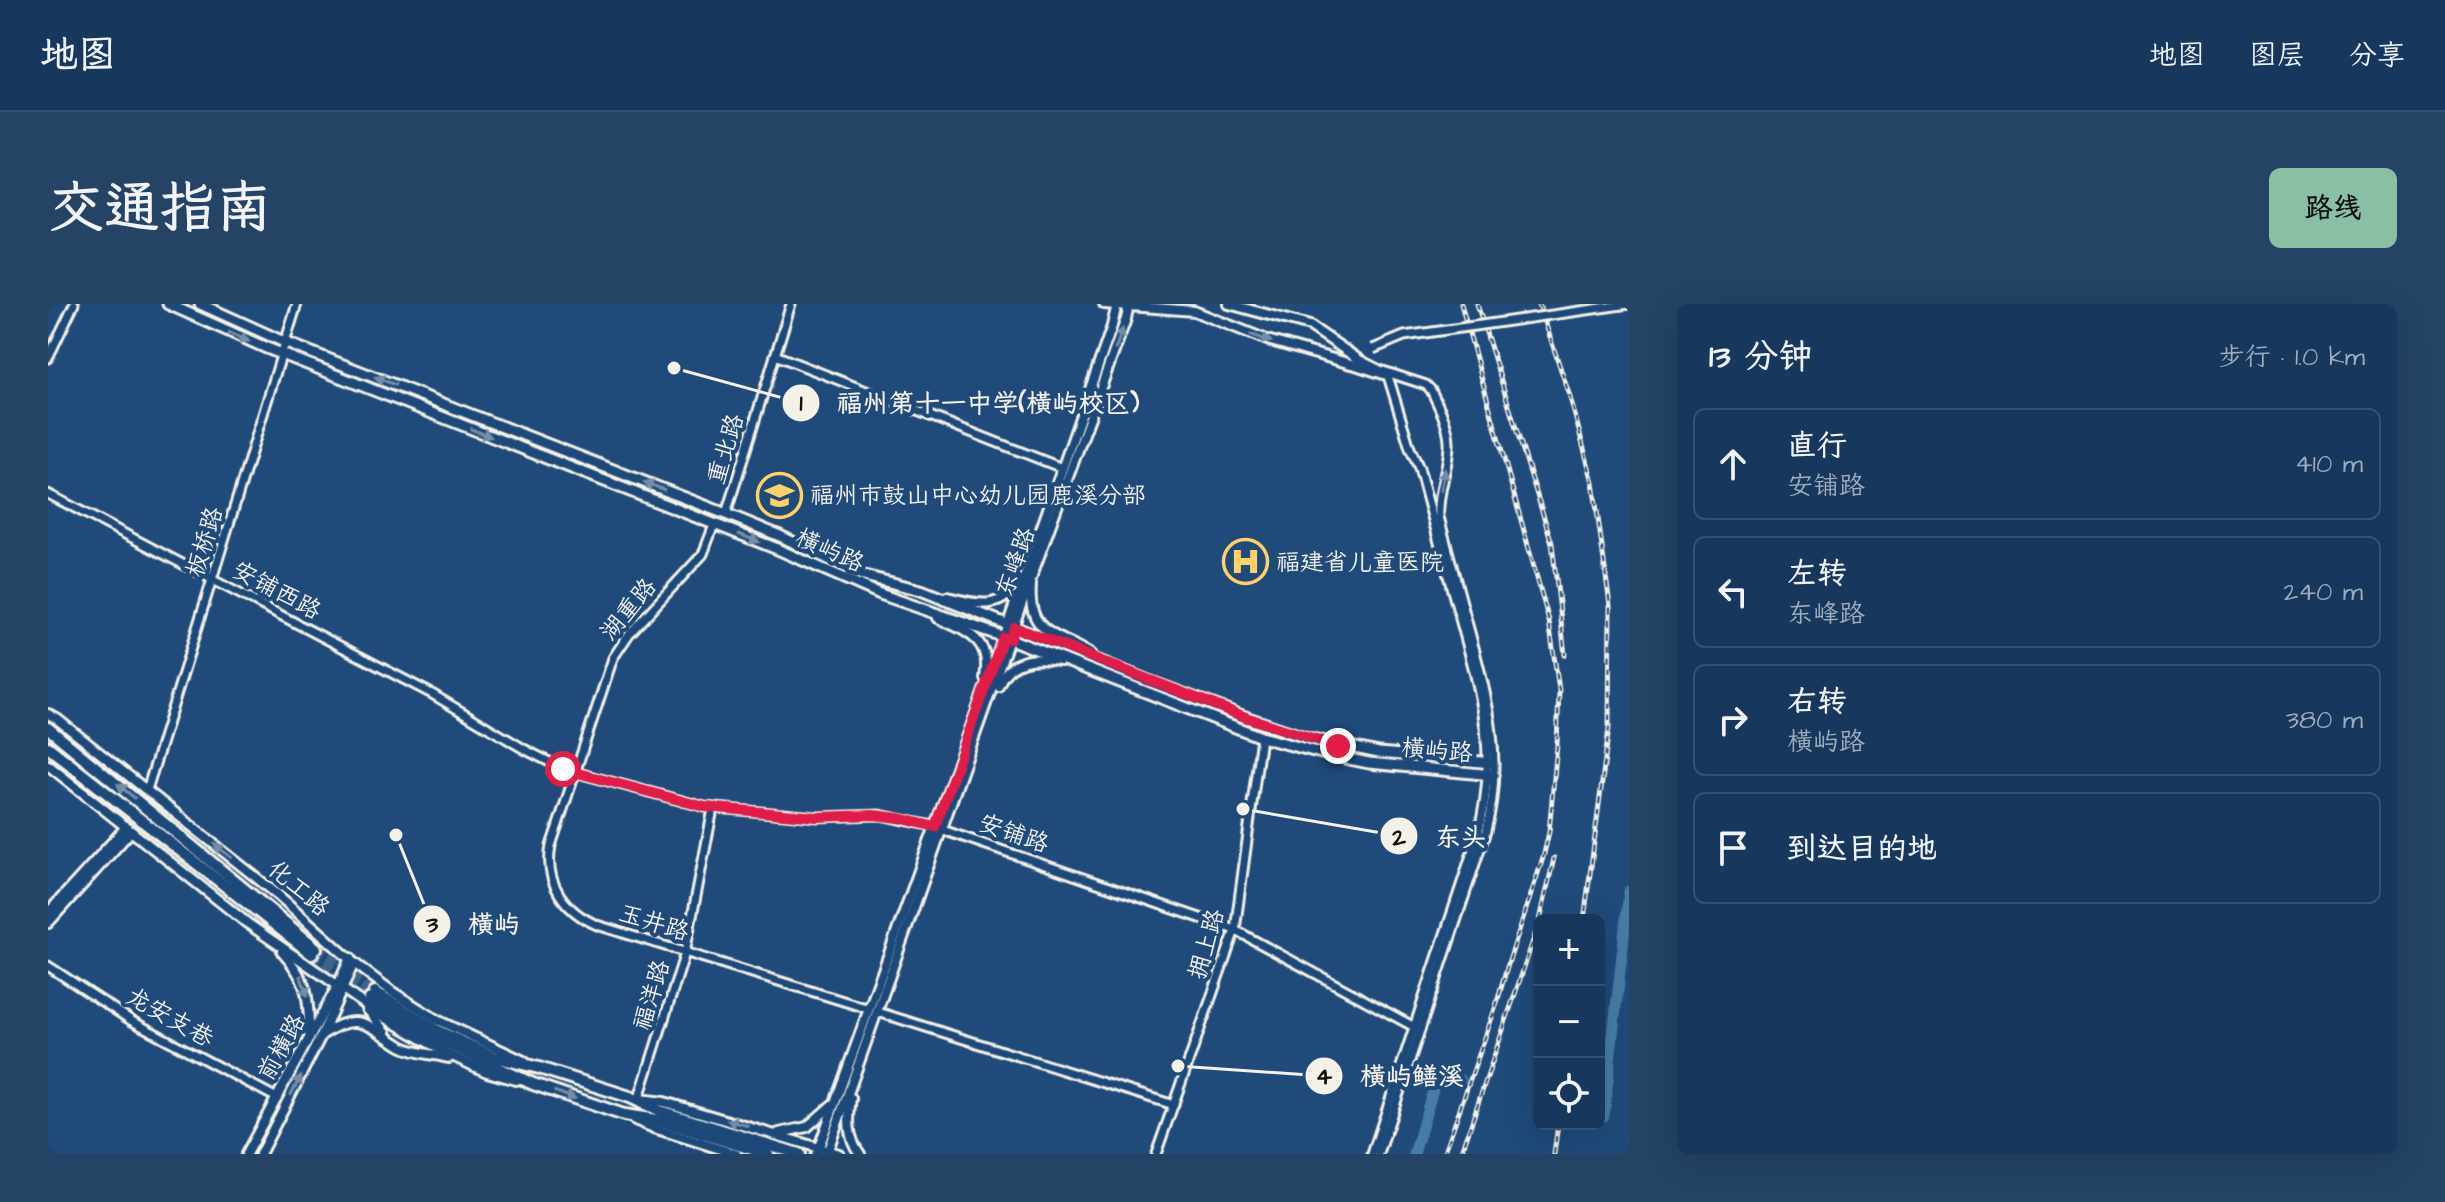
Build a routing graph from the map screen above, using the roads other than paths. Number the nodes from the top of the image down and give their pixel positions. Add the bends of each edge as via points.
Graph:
1 (74, 304) edge
2 (168, 304) edge
3 (200, 304) edge
4 (297, 304) edge
5 (791, 304) edge
6 (1104, 304) edge
7 (1229, 304) edge
8 (1629, 304) edge
9 (1117, 305) edge
10 (1128, 306) edge
11 (284, 342) junction
12 (280, 354) junction
13 (775, 355) junction
14 (48, 358) edge
15 (1354, 362) junction
16 (1062, 468) junction
17 (48, 494) edge
18 (726, 514) junction
19 (714, 525) junction
20 (1041, 527) junction
21 (1032, 575) junction
22 (214, 579) junction
23 (921, 590) junction
24 (916, 607) junction
25 (1010, 625) junction
26 (1006, 638) junction
27 (1105, 663) junction
28 (1074, 664) junction
29 (444, 701) joint
30 (980, 703) junction
31 (48, 714) edge
32 (979, 726) junction
33 (48, 728) edge
34 (1261, 737) junction
35 (48, 747) edge
36 (1491, 762) junction
37 (48, 765) edge
38 (574, 773) junction
39 (1490, 774) junction
40 (147, 790) junction
41 (713, 809) junction
42 (939, 828) junction
43 (129, 829) junction
44 (48, 913) edge
45 (48, 923) edge
46 (1235, 930) junction
47 (273, 942) junction
48 (685, 953) junction
49 (352, 960) junction
50 (48, 966) edge
51 (341, 987) junction
52 (369, 997) junction
53 (874, 1010) junction
54 (1417, 1028) junction
55 (322, 1034) junction
56 (391, 1037) junction
57 (309, 1039) junction
58 (469, 1063) junction
59 (539, 1068) junction
60 (854, 1079) junction
61 (533, 1084) junction
62 (277, 1098) junction
63 (635, 1098) junction
64 (836, 1102) junction
65 (1174, 1105) junction
66 (775, 1134) junction
67 (718, 1138) junction
68 (822, 1151) edge
69 (246, 1154) edge
70 (260, 1154) edge
71 (727, 1154) edge
72 (736, 1154) edge
73 (768, 1154) edge
74 (799, 1154) edge
75 (839, 1154) edge
76 (860, 1154) edge
77 (1156, 1154) edge
78 (1372, 1154) edge
79 (1379, 1154) edge

1 - 14 street
2 -> 12 main road, 横屿路
3 - 11 main road, 横屿路
4 - 11 street, 板桥路
5 - 13 street, 重北路
6 - 9 main road
7 - 15 main road via 1310,326
8 - 15 street, bridge via 1404,336
9 - 10 main road
9 - 16 main road, 东峰路
10 -> 15 main road via 1194,311 1267,340
21 -> 10 main road, 东峰路
11 - 12 street, 板桥路
18 -> 11 main road, 横屿路
12 -> 19 main road, 横屿路
12 - 22 street, 板桥路
13 - 16 street
13 - 18 street, 重北路
15 - 36 street via 1388,376 1419,468 1480,696
36 -> 15 street via 1490,709 1439,513 1449,450 1446,427 1429,387
16 - 20 main road, 东峰路
17 - 22 street, 安铺西路
18 - 23 main road, 横屿路 via 864,576
19 -> 24 main road, 横屿路
19 - 38 street, 湖重路 via 703,554 615,654
20 - 23 main road via 1014,588 998,601 975,604
20 - 25 main road, 东峰路
21 - 25 main road, 东峰路
21 - 27 main road via 1030,602 1038,623
22 - 29 street, 安铺西路
22 - 40 street, 板桥路
23 - 25 main road, 横屿路
24 - 26 main road, 横屿路
24 - 30 main road via 979,642 986,667
25 - 26 main road, 东峰路
25 - 27 main road, 横屿路
26 - 28 main road, 横屿路
26 - 30 main road, 东峰路
26 - 32 main road, 东峰路
27 - 36 main road, 横屿路 via 1318,741 1379,753
28 - 32 main road via 1037,658 1015,665 1002,676
28 - 34 main road, 横屿路
29 - 38 street, 安铺路
30 - 42 main road, 东峰路
31 - 40 main road, 化工路
32 - 42 main road, 东峰路
35 -> 33 highway, 化工路 via 314,951
34 - 39 main road, 横屿路 via 1369,763
34 - 46 street, 拥上路
36 - 39 street
37 - 43 main road
38 - 41 street, 安铺路
38 - 48 street, 玉井路 via 550,852 556,890 590,922
39 - 54 street via 1477,837
49 -> 40 main road, 化工路
41 - 42 street, 安铺路 via 817,817 873,815
41 - 48 street, 福洋路
42 - 46 street, 安铺路
42 - 53 main road, 东峰路
43 - 44 main road
43 - 45 main road
43 - 47 main road
46 - 54 street, 安铺路
46 - 65 street, 拥上路
47 - 51 main road
47 -> 57 main road via 305,985
48 - 53 street, 玉井路
48 - 63 street, 福洋路
49 - 51 main road, 前横路
49 - 59 main road, 化工路 via 437,1020
50 - 62 street, 龙安支巷 via 132,1021
51 - 52 main road
51 - 55 main road, 前横路
51 - 57 main road, 前横路
52 - 56 main road
52 - 58 main road via 410,1033
52 - 59 highway, 化工路 via 473,1048
52 - 61 highway, 化工路 via 435,1038
53 - 60 main road, 东峰路
53 - 64 main road, 东峰路
53 - 65 street, 玉井路
54 - 78 street
54 - 79 street
55 - 56 main road via 357,1021
70 -> 55 main road, 前横路
56 - 58 main road via 416,1051
57 - 62 main road, 前横路
58 - 61 main road
59 - 63 highway, 化工路
60 - 68 main road, 东峰路
60 - 76 main road via 849,1128
61 -> 67 highway, 化工路 via 624,1115
62 - 69 main road, 前横路
66 -> 63 main road
63 - 67 highway, 化工路
64 - 66 main road via 807,1127
64 - 68 main road, 东峰路
65 - 77 street, 拥上路
66 - 68 main road
67 - 71 main road
67 - 72 main road
67 - 73 highway, 化工路
67 - 74 highway, 化工路
68 - 75 main road

